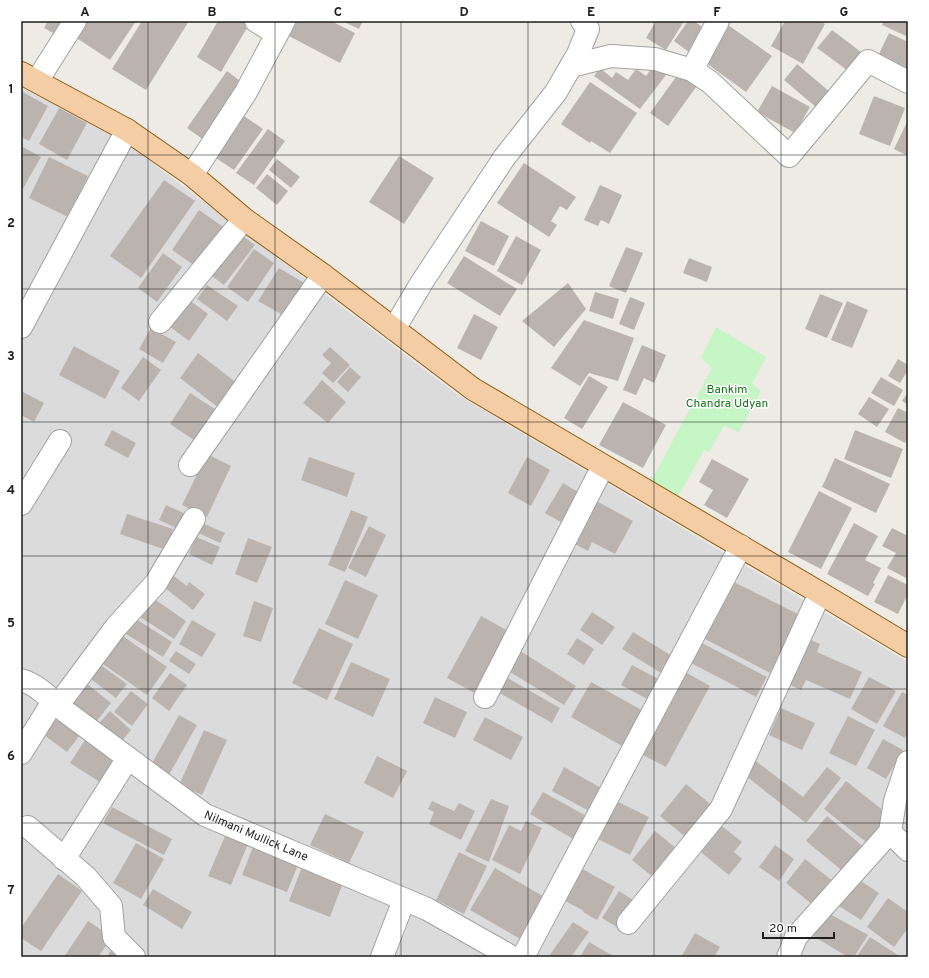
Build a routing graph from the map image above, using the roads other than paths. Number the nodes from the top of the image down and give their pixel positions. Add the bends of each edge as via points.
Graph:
1 (76, 21) edge
2 (256, 21) edge
3 (582, 21) edge
4 (718, 21) edge
5 (281, 28) edge
6 (571, 66) junction
7 (692, 70) junction
8 (29, 77) edge
9 (908, 82) edge
10 (127, 130) junction
11 (192, 175) junction
12 (244, 219) junction
13 (323, 276) junction
14 (160, 322) dead end
15 (21, 327) edge
16 (394, 329) junction
17 (60, 441) dead end
18 (190, 465) dead end
19 (603, 466) junction
20 (21, 504) edge
21 (194, 519) dead end
22 (741, 546) junction
23 (820, 593) junction
24 (908, 646) edge
25 (21, 680) edge
26 (484, 698) dead end
27 (56, 703) junction
28 (21, 753) edge
29 (128, 758) junction
30 (908, 762) edge
31 (28, 827) dead end
32 (890, 832) junction
33 (908, 850) edge
34 (64, 859) junction
35 (404, 900) junction
36 (628, 923) dead end
37 (134, 957) edge
38 (382, 957) edge
39 (512, 957) edge
40 (523, 957) edge
41 (788, 957) edge

1 - 8 street
2 - 5 street
3 - 6 street via 588,29
4 - 7 street
5 - 11 street via 246,92
6 - 7 street via 611,56 654,59
6 - 16 street via 556,92 504,158
7 - 9 street via 710,82 789,156 868,62
8 - 10 main road
10 - 11 main road
10 - 15 street
11 - 12 main road
12 - 13 main road
12 - 14 street
13 - 16 main road
13 - 18 street
16 - 19 main road via 473,389
17 - 20 street
19 - 22 main road
19 - 26 street
21 - 27 street via 156,583 116,627
22 - 23 main road
22 - 40 street
23 - 24 main road
23 - 36 street via 721,809
25 - 27 street, Nilmani Mullick Lane via 28,682
27 - 28 street
27 - 29 street, Nilmani Mullick Lane
29 - 34 street
29 - 35 street, Nilmani Mullick Lane via 205,816
30 - 32 street via 895,801
31 - 34 street
32 - 33 street
32 - 41 street via 796,937
34 - 37 street via 86,878 110,906 114,937
35 - 38 street
35 - 39 street, Nilmani Mullick Lane

